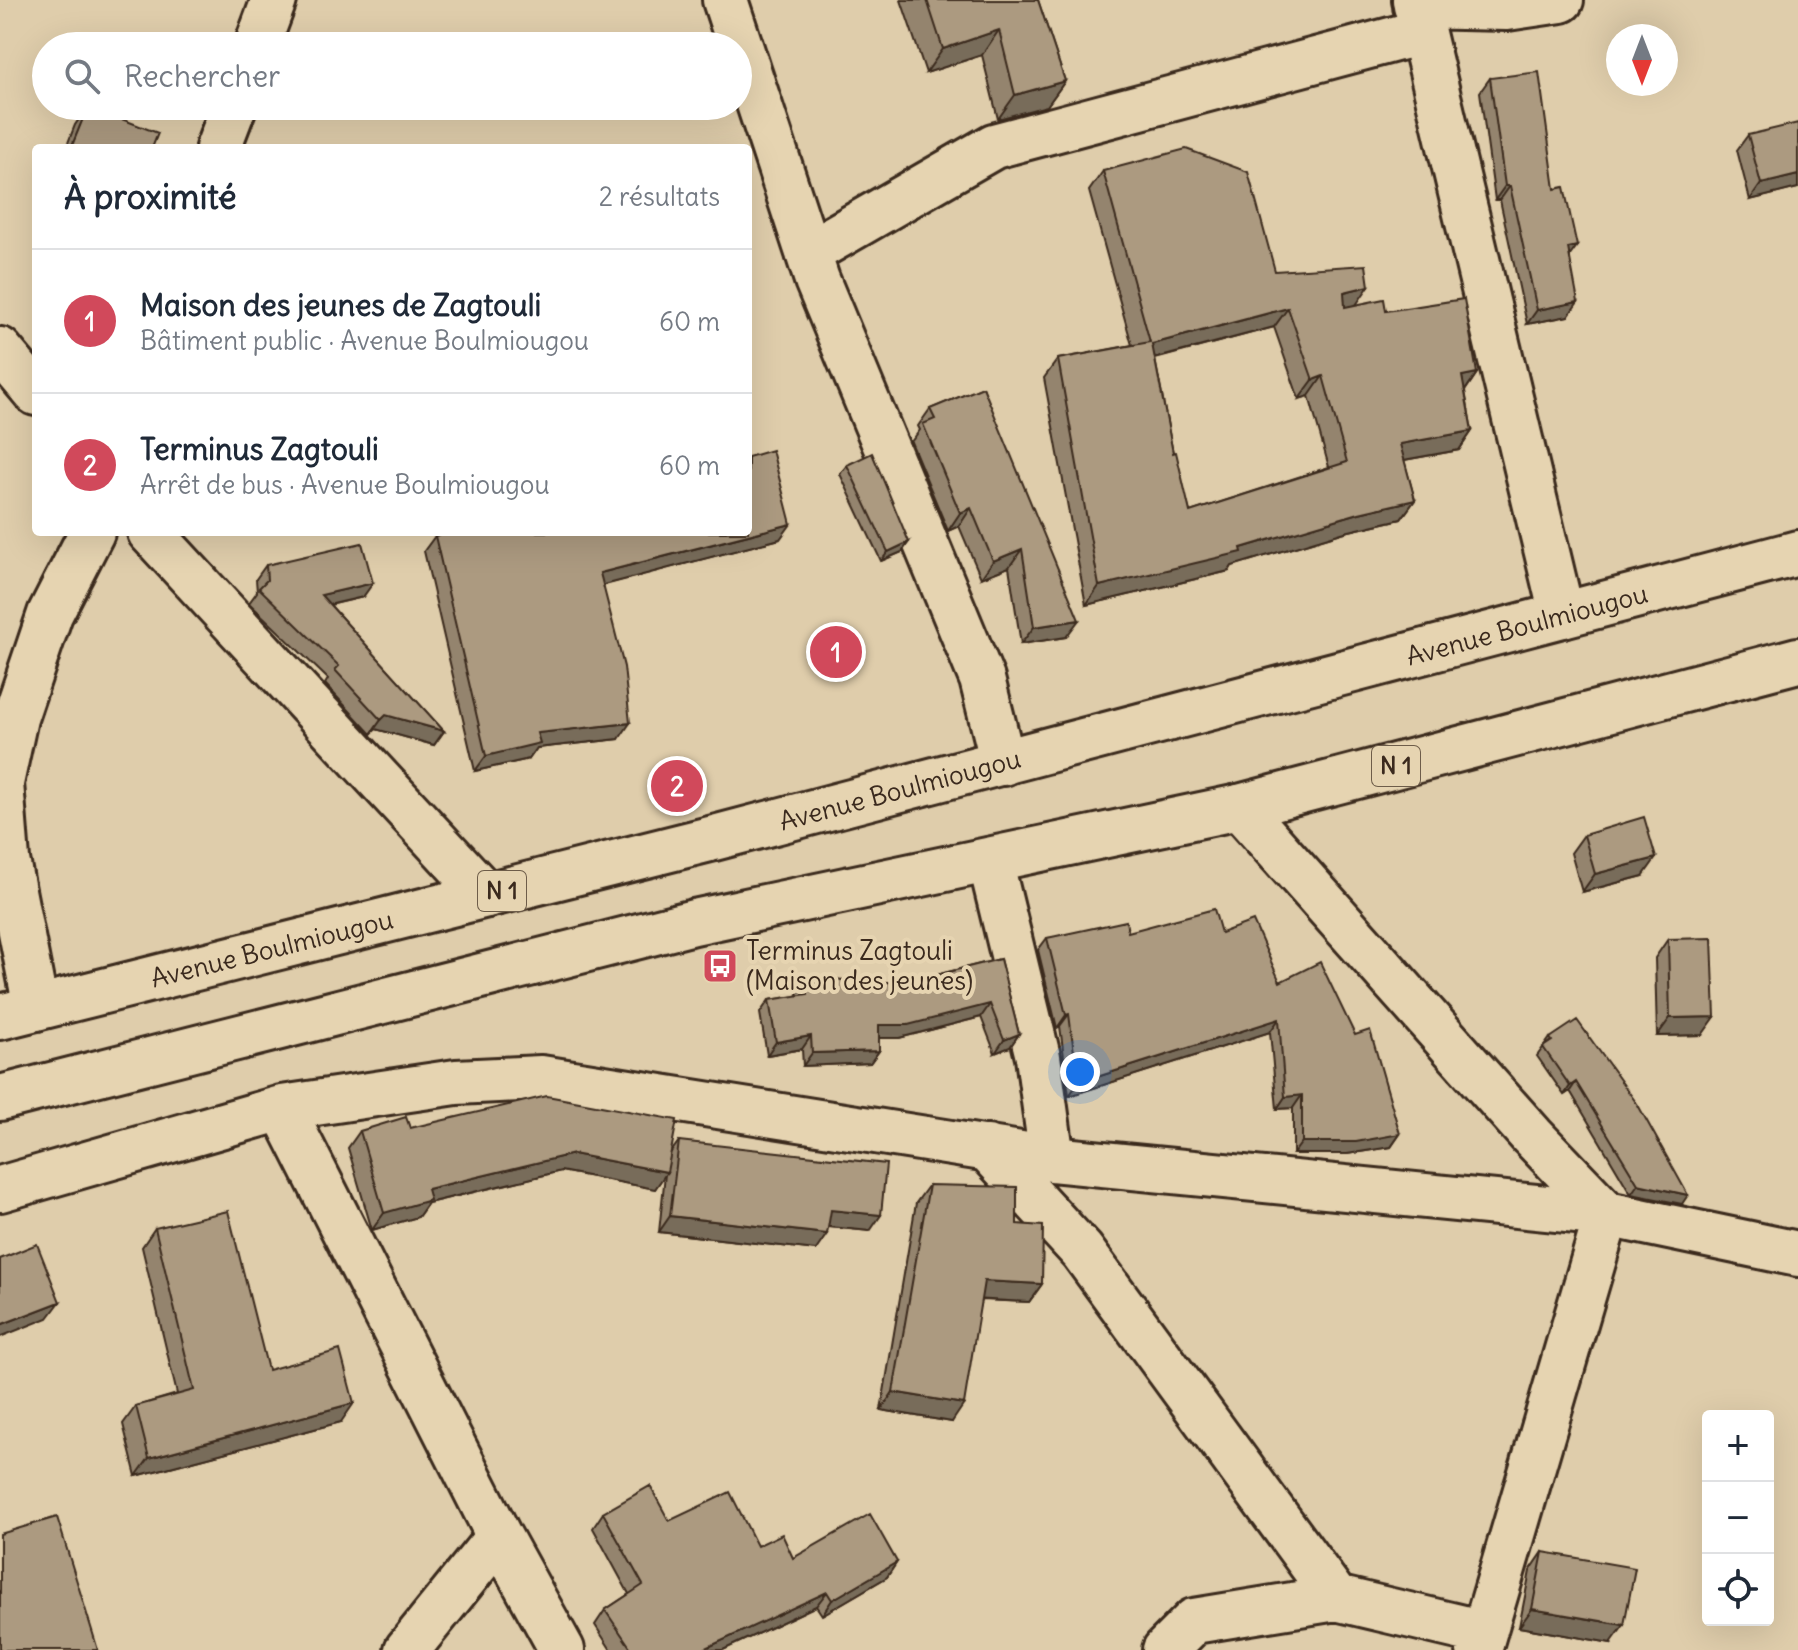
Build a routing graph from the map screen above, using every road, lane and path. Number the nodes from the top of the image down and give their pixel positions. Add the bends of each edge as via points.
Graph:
1 (274, 0) edge
2 (725, 0) edge
3 (1561, 0) edge
4 (1417, 13) edge
5 (262, 32) edge
6 (735, 32) edge
7 (752, 82) edge
8 (229, 120) edge
9 (220, 144) edge
10 (808, 253) junction
11 (0, 350) edge
12 (32, 388) edge
13 (90, 536) edge
14 (154, 536) edge
15 (1798, 553) edge
16 (1562, 615) junction
17 (1798, 660) edge
18 (1003, 763) junction
19 (1239, 807) junction
20 (990, 860) junction
21 (486, 895) junction
22 (18, 1012) edge
23 (0, 1098) edge
24 (282, 1108) junction
25 (987, 1148) junction
26 (1052, 1159) junction
27 (0, 1189) edge
28 (1607, 1214) junction
29 (1798, 1254) edge
30 (499, 1536) junction
31 (1336, 1598) junction
32 (1481, 1641) edge
33 (407, 1650) edge
34 (562, 1650) edge
35 (1165, 1650) edge

1 - 5 main road
2 - 6 main road
3 - 4 main road
4 - 10 main road via 994,146
4 - 16 main road
7 - 10 main road
8 - 9 main road
10 - 18 main road via 982,679
11 - 12 main road
13 - 22 main road via 50,614 15,718 1,783
14 - 21 main road
15 - 16 main road, Avenue Boulmiougou / N 1
16 - 18 main road, Avenue Boulmiougou / N 1
17 - 19 main road, N 1
18 - 21 main road, Avenue Boulmiougou / N 1
19 - 20 main road, N 1
19 - 28 main road
20 - 23 main road, N 1 via 694,922
20 - 26 main road via 1038,1057
21 - 22 main road, Avenue Boulmiougou / N 1
24 - 25 main road via 456,1082 541,1078
24 - 27 main road
24 - 30 main road
25 - 26 main road
25 - 31 main road via 1082,1251
26 - 28 main road
28 - 29 main road
28 - 32 main road
30 - 33 main road
30 - 34 main road
31 - 32 main road
31 - 35 main road via 1194,1621

